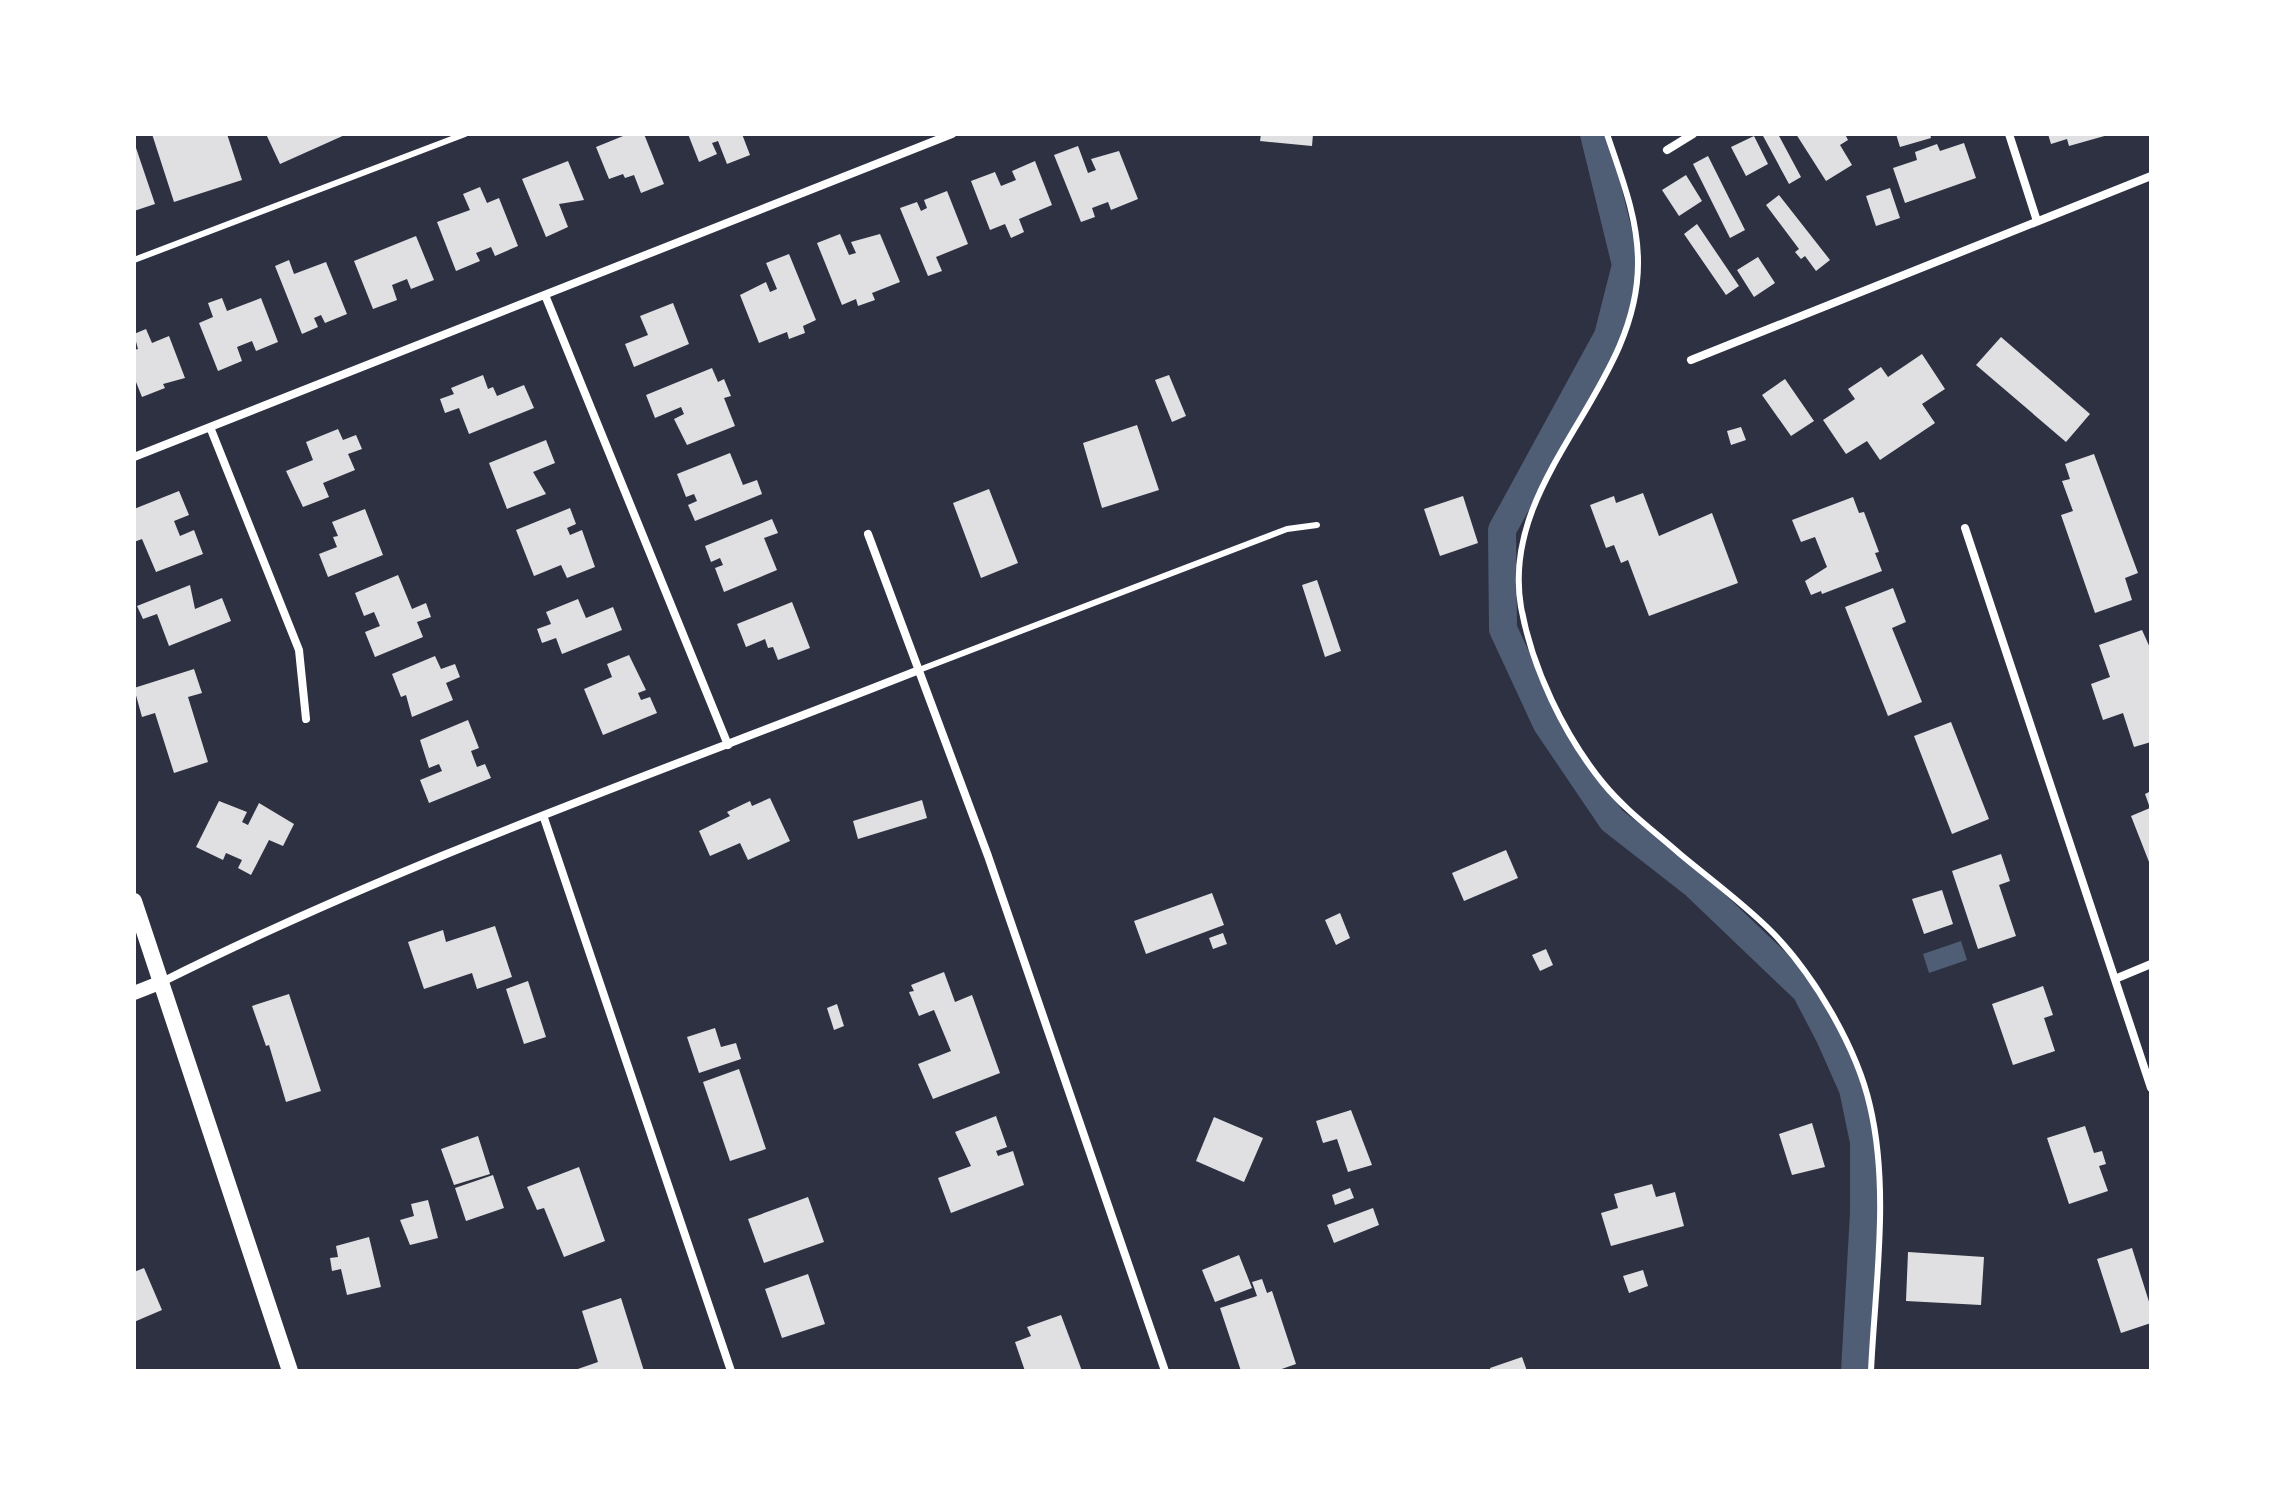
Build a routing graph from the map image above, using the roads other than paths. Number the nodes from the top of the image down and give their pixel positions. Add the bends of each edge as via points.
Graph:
1 (465, 134) edge
2 (952, 134) edge
3 (1607, 134) edge
4 (1693, 134) edge
5 (2009, 134) edge
6 (1667, 150) dead end
7 (2151, 176) edge
8 (2037, 221) junction
9 (134, 260) edge
10 (545, 295) junction
11 (1691, 360) dead end
12 (210, 427) junction
13 (134, 457) edge
14 (1317, 525) dead end
15 (1965, 528) dead end
16 (868, 534) dead end
17 (919, 670) junction
18 (306, 719) dead end
19 (728, 745) junction
20 (544, 818) junction
21 (136, 911) edge
22 (2151, 964) edge
23 (2115, 979) junction
24 (162, 982) junction
25 (134, 993) edge
26 (2151, 1088) edge
27 (290, 1371) edge
28 (731, 1371) edge
29 (1165, 1371) edge
30 (1871, 1371) edge

1 - 9 lane
2 - 10 street
3 - 30 lane via 1635,221 1638,265 1632,304 1599,391 1522,534 1521,606 1549,690 1603,783 1772,932 1827,1005 1858,1070 1870,1105 1878,1184
4 - 6 street
5 - 8 street
7 - 8 street
8 - 11 street
10 - 12 street
10 - 19 street
12 - 13 street
12 - 18 street via 299,650
14 - 17 lane via 1287,529
15 - 23 street
16 - 17 street
17 - 19 street
17 - 29 street
19 - 20 street
20 - 24 street via 250,939
20 - 28 street
21 - 24 main road
22 - 23 street
23 - 26 street
24 - 25 street
24 - 27 main road

